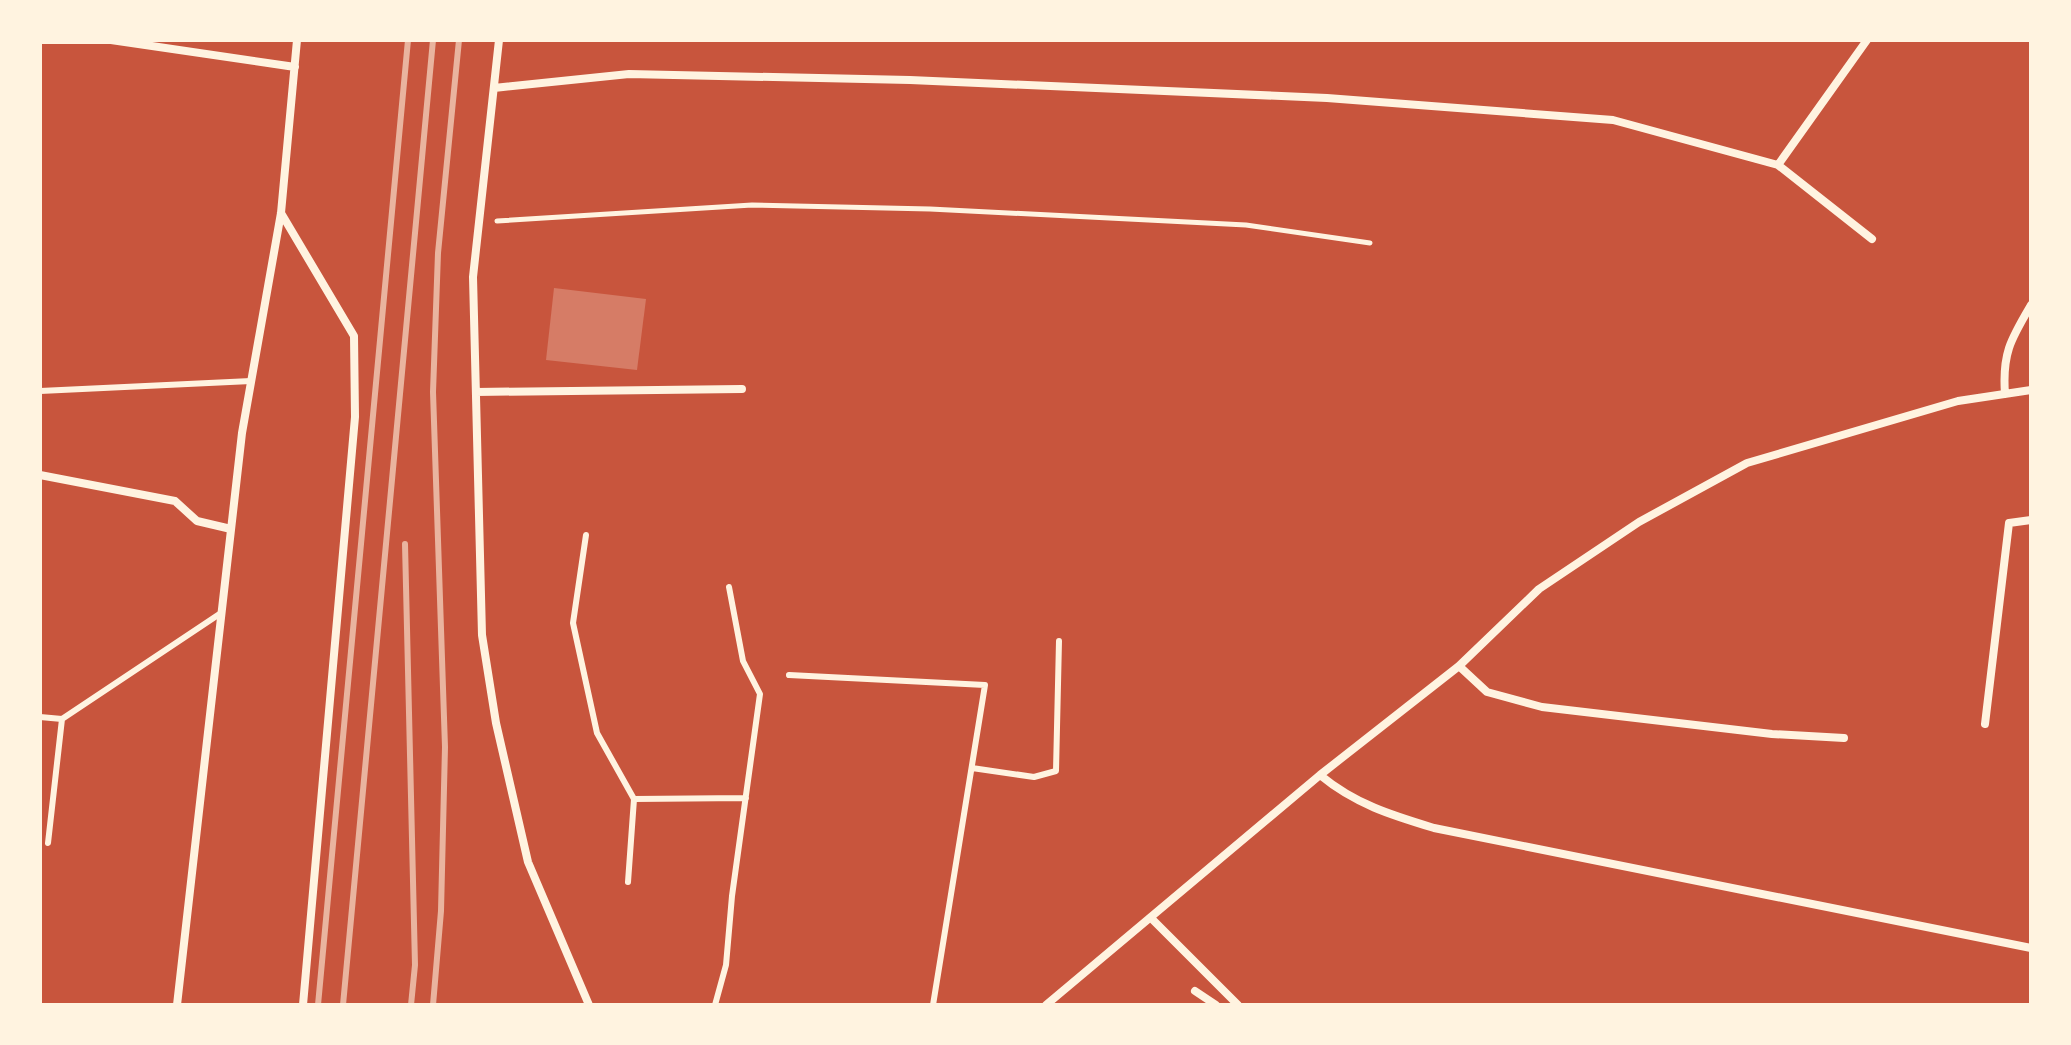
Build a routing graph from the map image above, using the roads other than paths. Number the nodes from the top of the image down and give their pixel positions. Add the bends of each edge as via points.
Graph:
1 (40, 40) edge
2 (297, 40) edge
3 (499, 40) edge
4 (1867, 40) edge
5 (295, 67) junction
6 (494, 88) junction
7 (1778, 165) junction
8 (281, 213) junction
9 (1872, 239) dead end
10 (2031, 305) edge
11 (251, 381) junction
12 (742, 389) dead end
13 (2031, 390) edge
14 (40, 391) edge
15 (476, 392) junction
16 (2005, 394) junction
17 (40, 475) edge
18 (2031, 520) edge
19 (231, 529) junction
20 (586, 535) dead end
21 (729, 587) dead end
22 (221, 613) junction
23 (1059, 641) dead end
24 (1459, 666) junction
25 (789, 675) dead end
26 (40, 717) edge
27 (62, 719) junction
28 (1985, 724) dead end
29 (1844, 738) dead end
30 (972, 768) junction
31 (1320, 775) junction
32 (746, 798) junction
33 (634, 799) junction
34 (48, 843) dead end
35 (628, 882) dead end
36 (1152, 919) junction
37 (2031, 948) edge
38 (1195, 991) dead end
39 (177, 1005) edge
40 (303, 1005) edge
41 (589, 1005) edge
42 (715, 1005) edge
43 (933, 1005) edge
44 (1046, 1005) edge
45 (1216, 1005) edge
46 (1238, 1005) edge

1 - 5 street via 111,40
2 - 5 street
3 - 6 street
4 - 7 street
5 - 8 street
6 - 7 street via 629,74 1327,98 1613,120
6 - 15 street via 473,277
7 - 9 street
8 - 11 street
8 - 40 street via 354,336 355,417
10 - 16 street via 2008,345
11 - 14 lane
11 - 19 street
12 - 15 street
13 - 16 street
15 - 41 street via 482,635 496,723 528,862
16 - 24 street via 1958,401 1747,463 1639,522 1539,589
17 - 19 street via 175,501 197,521
18 - 28 street via 2009,523
19 - 22 street
20 - 33 lane via 573,623 597,733
21 - 32 lane via 743,661 760,694
22 - 27 lane
22 - 39 street
23 - 30 lane via 1056,771 1034,777
24 - 29 street via 1487,692 1542,707
24 - 31 street
25 - 30 lane via 985,685
26 - 27 lane
27 - 34 lane
30 - 43 lane
31 - 36 street
31 - 37 street via 1370,809 1434,828
32 - 33 lane
32 - 42 lane via 726,965
33 - 35 lane
36 - 44 street
36 - 46 street
38 - 45 street

